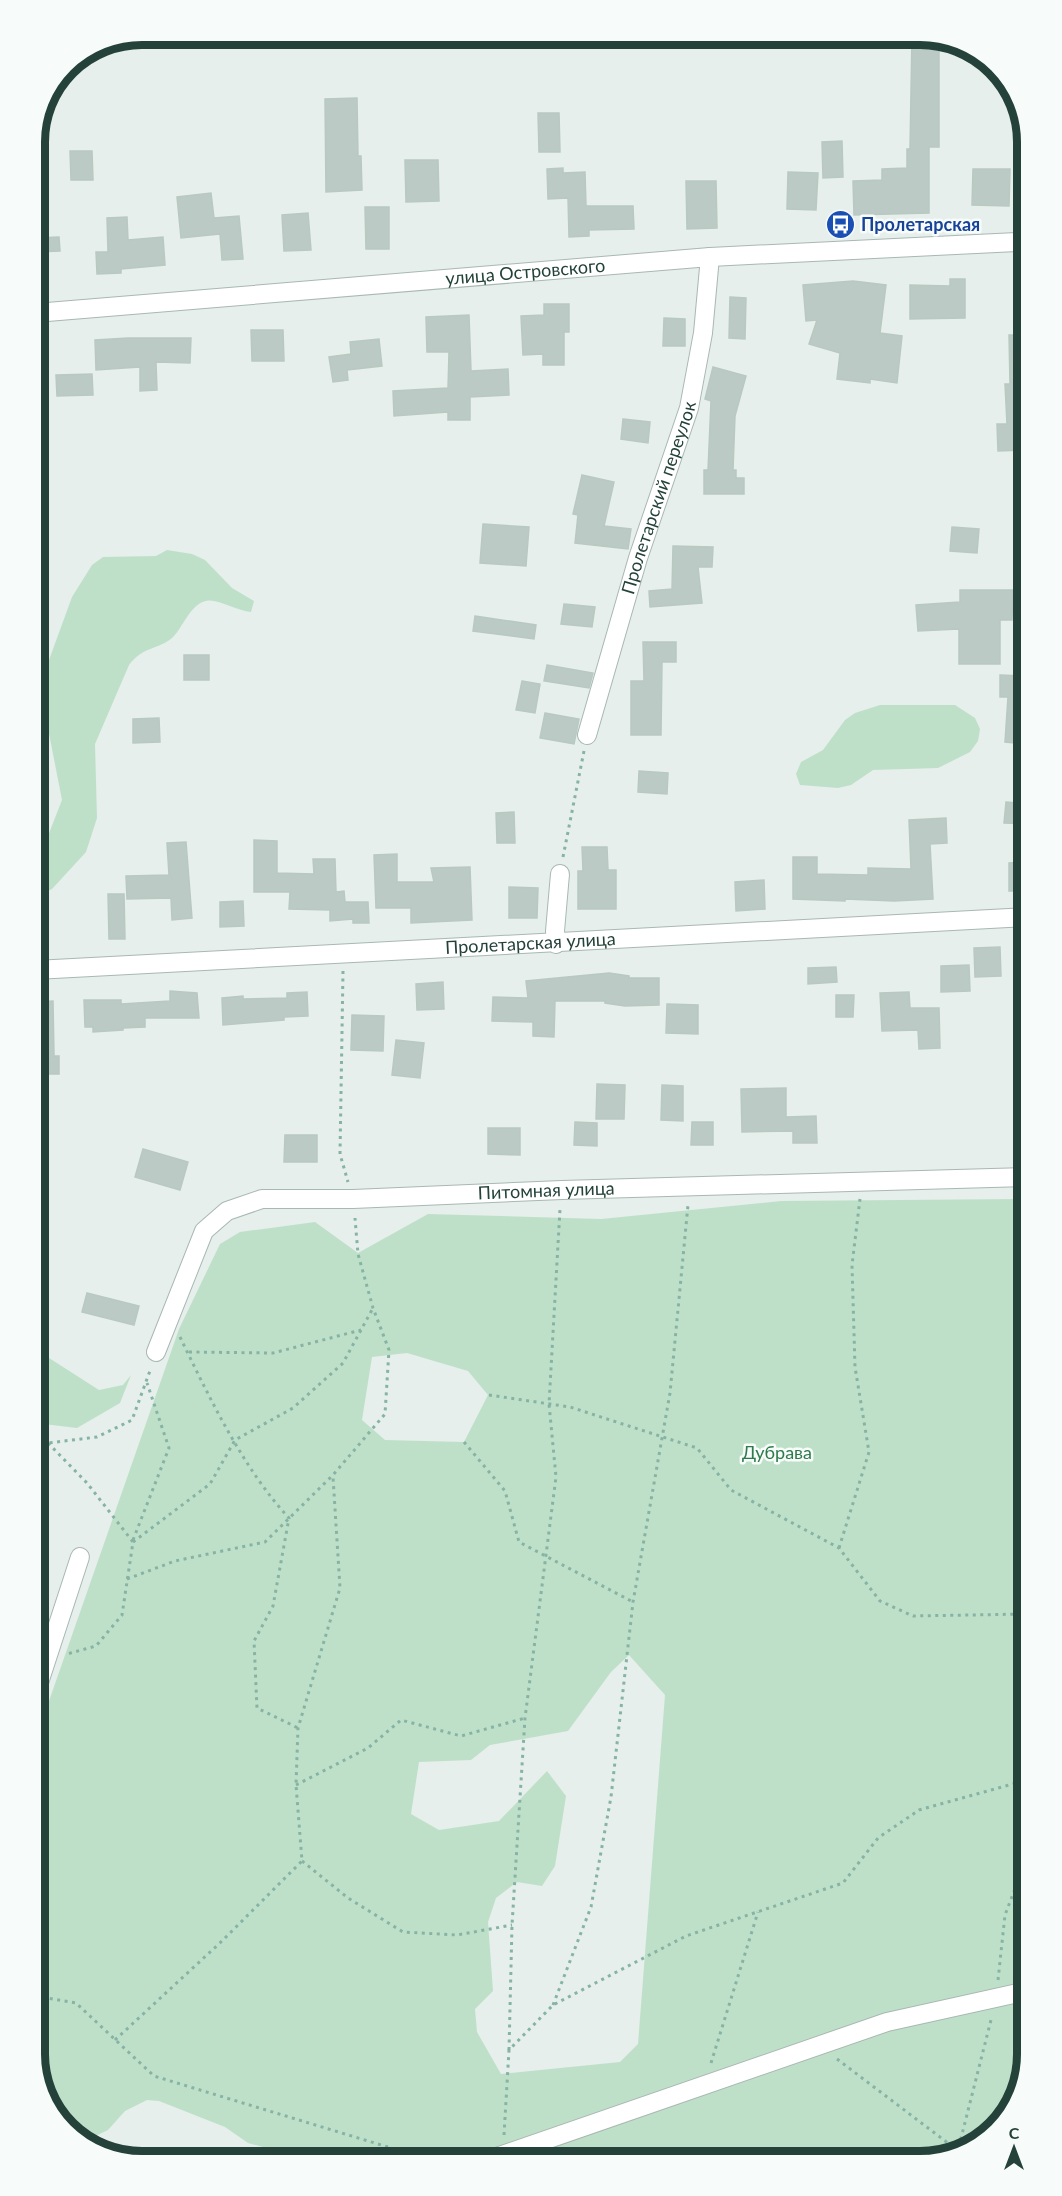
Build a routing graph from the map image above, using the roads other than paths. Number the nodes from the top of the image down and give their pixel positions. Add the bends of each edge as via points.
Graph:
1 (1017, 243) edge
2 (710, 257) junction
3 (45, 312) edge
4 (587, 735) road end
5 (560, 874) road end
6 (1017, 918) edge
7 (556, 944) junction
8 (45, 970) edge
9 (1017, 1177) edge
10 (156, 1352) road end
11 (80, 1557) dead end
12 (45, 1662) edge
13 (1017, 1993) edge
14 (514, 2151) edge

1 - 2 street, улица Островского
2 - 3 street, улица Островского
2 - 4 street, Пролетарский переулок via 703,333 689,408 638,558
5 - 7 street
6 - 7 street, Пролетарская улица
7 - 8 street, Пролетарская улица
9 - 10 street, Питомная улица via 262,1199 227,1211 204,1231
11 - 12 street
13 - 14 street via 887,2022

